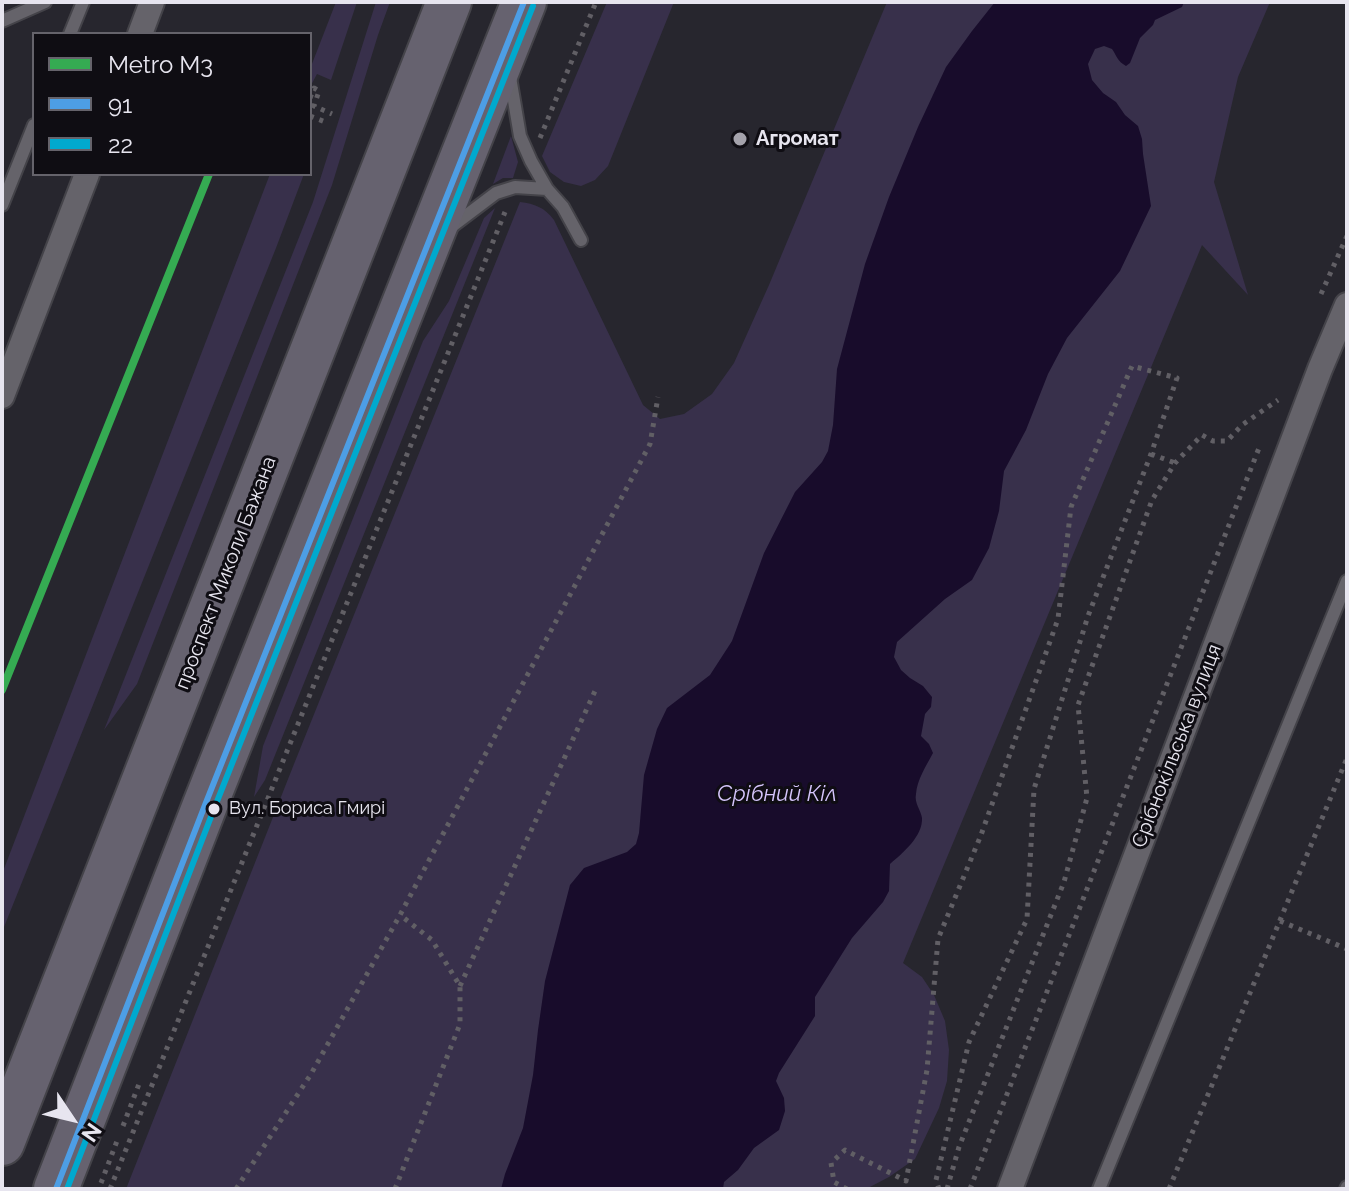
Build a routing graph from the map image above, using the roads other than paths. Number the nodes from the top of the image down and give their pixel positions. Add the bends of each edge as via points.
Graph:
1 (45, 2) edge
2 (83, 2) edge
3 (152, 2) edge
4 (449, 2) edge
5 (524, 2) edge
6 (2, 21) edge
7 (71, 32) edge
8 (141, 32) edge
9 (505, 50) junction
10 (32, 130) edge
11 (86, 176) edge
12 (547, 189) junction
13 (2, 205) edge
14 (581, 240) dead end
15 (428, 245) junction
16 (1344, 318) edge
17 (2, 396) edge
18 (1347, 581) edge
19 (2, 1143) edge
20 (56, 1189) edge
21 (1010, 1189) edge
22 (1099, 1189) edge

1 - 6 lane
2 - 7 lane
3 - 8 street
4 - 19 highway, проспект Миколи Бажана
5 - 9 highway
9 - 12 lane via 520,136
9 - 15 highway
10 - 13 lane
11 - 17 street
12 - 14 lane
12 - 15 lane via 515,187 496,193
15 - 20 highway
16 - 21 street, Срібнокільська вулиця
18 - 22 lane

